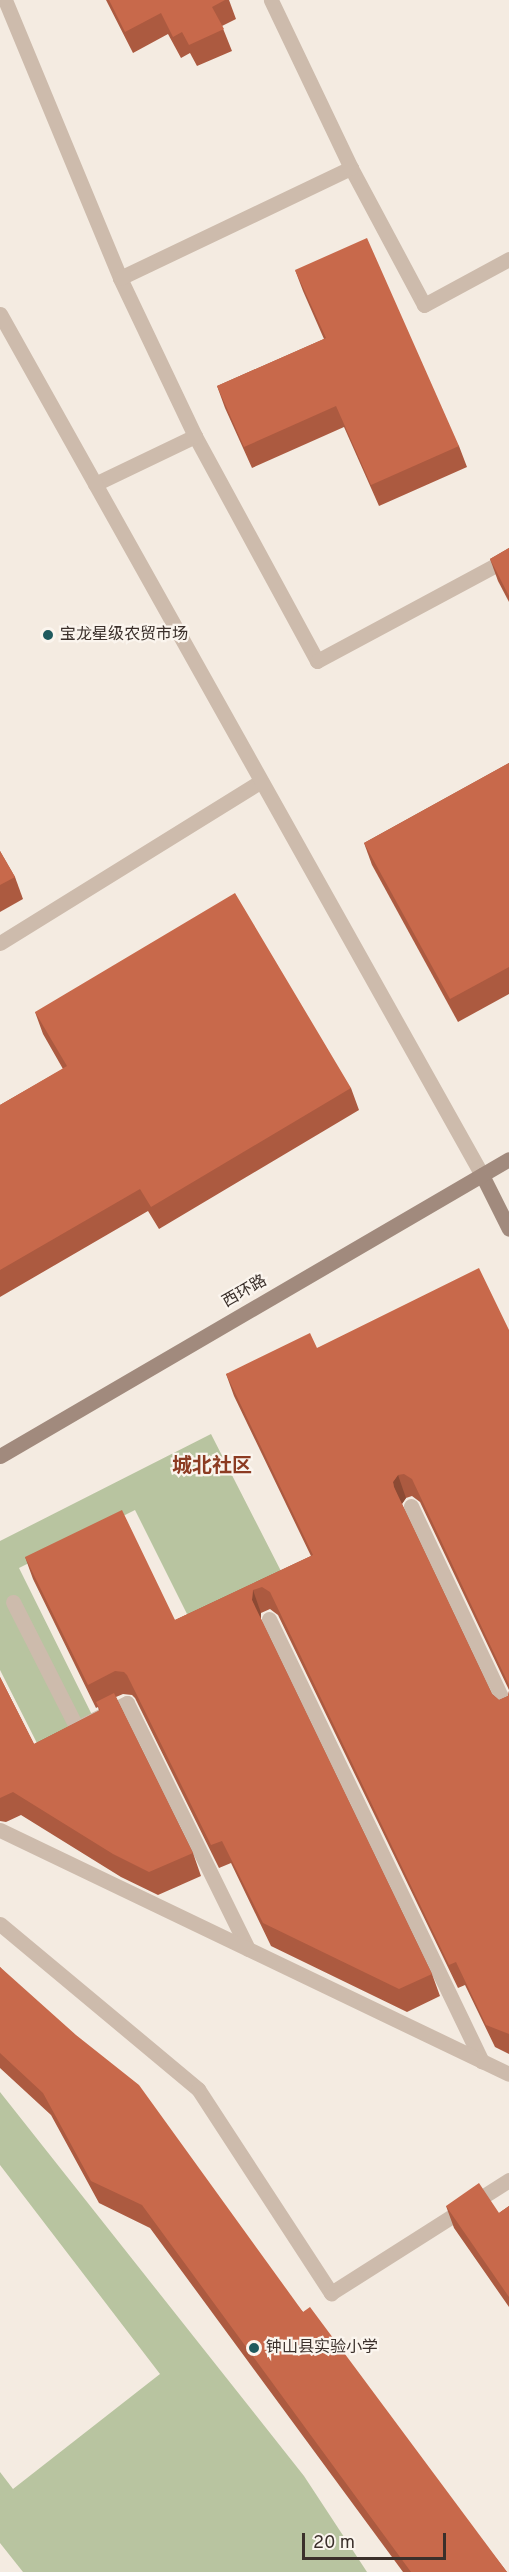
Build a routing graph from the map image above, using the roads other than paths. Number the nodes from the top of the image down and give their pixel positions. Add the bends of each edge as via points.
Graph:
1 (5, 0) edge
2 (271, 0) edge
3 (351, 168) junction
4 (509, 260) edge
5 (120, 278) junction
6 (0, 314) edge
7 (195, 436) junction
8 (94, 484) junction
9 (509, 558) edge
10 (261, 781) junction
11 (0, 943) edge
12 (509, 1159) edge
13 (482, 1175) junction
14 (509, 1229) edge
15 (0, 1456) edge
16 (411, 1506) edge
17 (12, 1602) dead end
18 (269, 1619) edge
19 (509, 1713) edge
20 (0, 1830) edge
21 (0, 1924) edge
22 (248, 1949) junction
23 (482, 2061) junction
24 (509, 2074) edge
25 (509, 2180) edge

1 - 5 street
2 - 3 street
3 - 4 street via 424,305
3 - 5 street
5 - 7 street
6 - 8 street
7 - 8 street
7 - 9 street via 317,661
8 - 10 street
10 - 11 street
10 - 13 street
12 - 13 street, 西环路
13 - 14 street
13 - 15 street, 西环路
16 - 19 street
17 - 22 street via 77,1728 127,1703
18 - 23 street
20 - 22 street
21 - 25 street via 198,2089 331,2293
22 - 23 street
23 - 24 street

